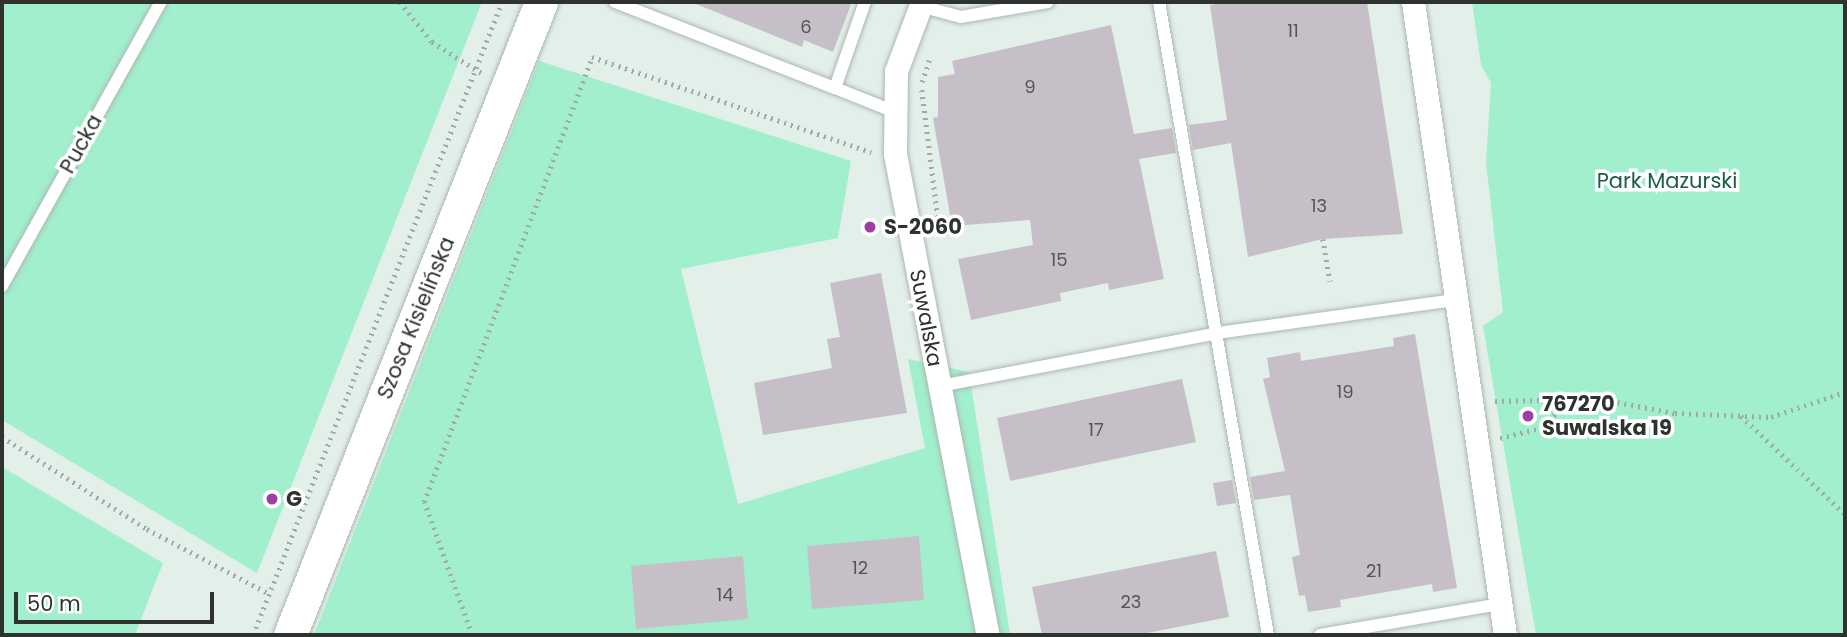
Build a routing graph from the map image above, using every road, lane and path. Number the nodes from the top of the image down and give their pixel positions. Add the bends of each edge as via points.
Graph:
1 (161, 2) edge
2 (400, 2) edge
3 (502, 2) edge
4 (541, 2) edge
5 (615, 2) edge
6 (865, 2) edge
7 (1048, 2) edge
8 (1159, 2) edge
9 (1413, 2) edge
10 (921, 4) edge
11 (634, 5) edge
12 (946, 13) junction
13 (474, 69) junction
14 (508, 87) junction
15 (835, 88) junction
16 (895, 113) junction
17 (875, 154) dead end
18 (953, 232) dead end
19 (1323, 239) dead end
20 (1330, 281) dead end
21 (2, 286) edge
22 (1456, 300) junction
23 (1217, 333) junction
24 (940, 386) junction
25 (1845, 392) edge
26 (1471, 403) junction
27 (1559, 407) junction
28 (1740, 415) junction
29 (2, 437) edge
30 (1476, 442) junction
31 (1845, 514) edge
32 (269, 593) junction
33 (1500, 604) junction
34 (295, 623) edge
35 (253, 635) edge
36 (472, 635) edge
37 (988, 635) edge
38 (1268, 635) edge
39 (1320, 635) edge
40 (1505, 635) edge

1 - 21 lane, Pucka
2 - 13 path via 432,42
3 - 13 path
4 - 14 street, Szosa Kisielińska
5 - 11 lane
6 - 15 lane
7 - 12 lane via 961,17
8 - 23 lane
9 - 22 street
10 - 12 lane
10 - 16 street, Suwalska via 896,71
11 - 15 lane
12 - 18 path via 921,83 940,234
13 - 14 path
13 - 32 path
14 - 34 street, Szosa Kisielińska
15 - 16 lane
16 - 24 street, Suwalska via 895,154
17 - 36 path via 592,57 424,502
19 - 20 path
22 - 23 lane
22 - 26 street
23 - 24 lane
23 - 38 lane
24 - 37 street, Suwalska
25 - 28 path via 1771,417
26 - 27 path via 1542,400
26 - 30 street
27 - 28 path via 1590,397 1675,413
27 - 30 path via 1534,432
28 - 31 path
29 - 32 path via 147,529
30 - 33 street
32 - 34 path
32 - 35 path
33 - 39 lane
33 - 40 street

